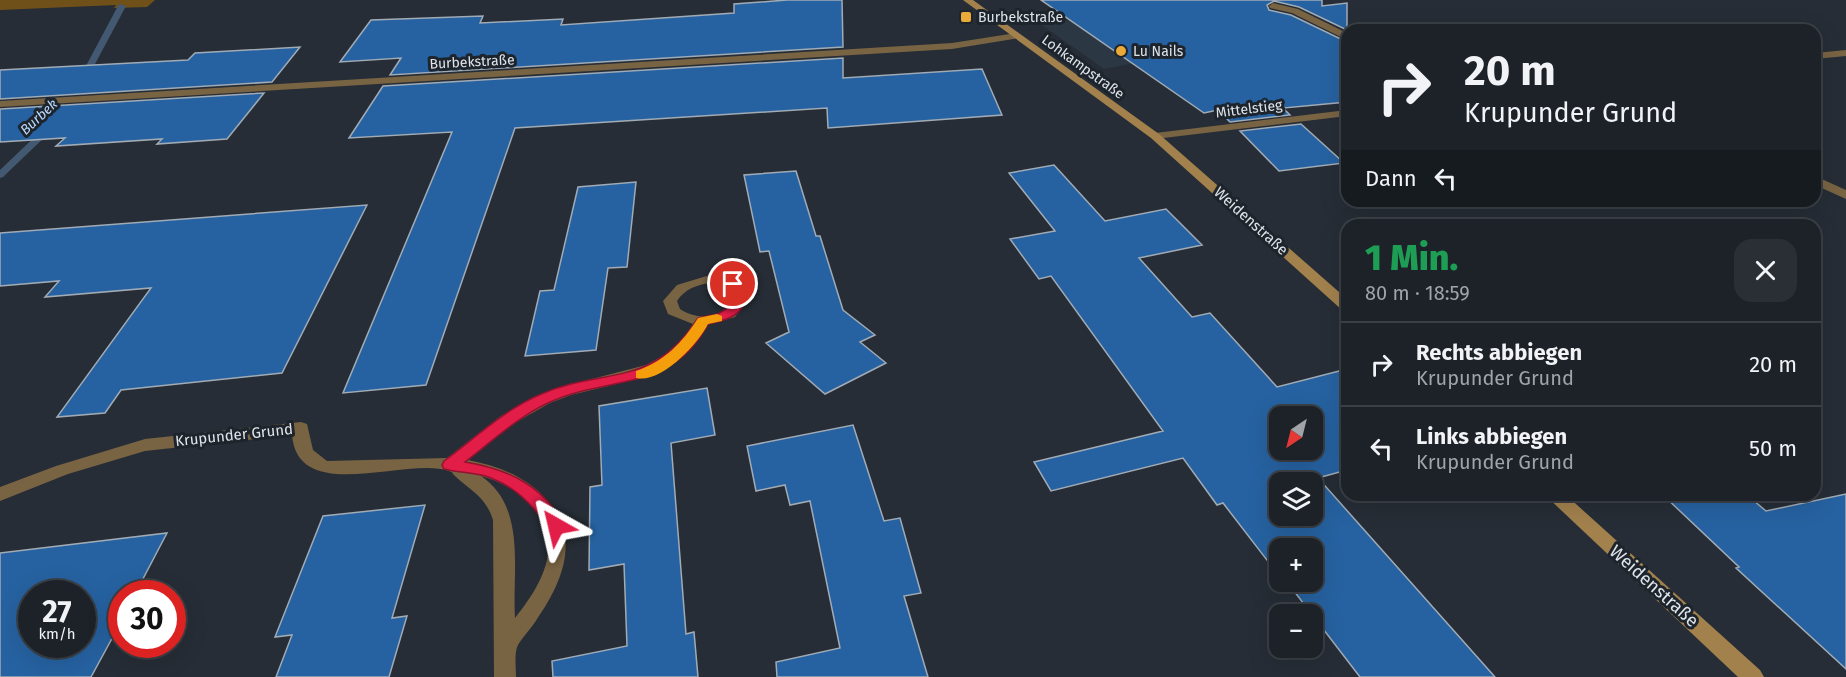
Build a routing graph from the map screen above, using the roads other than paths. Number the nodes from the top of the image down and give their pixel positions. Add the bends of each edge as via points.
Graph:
1 (967, 0) edge
2 (1273, 6) dead end
3 (1341, 34) edge
4 (1016, 36) junction
5 (1846, 53) edge
6 (1821, 55) edge
7 (0, 104) edge
8 (1341, 114) edge
9 (1155, 135) junction
10 (1821, 183) edge
11 (1846, 195) edge
12 (1341, 302) edge
13 (703, 321) junction
14 (450, 465) junction
15 (0, 494) edge
16 (1561, 501) edge
17 (508, 642) junction
18 (505, 677) edge
19 (1754, 677) edge

1 - 4 street, Lohkampstraße
2 - 3 street via 1295,11
4 - 7 street, Burbekstraße via 951,46
4 - 9 street, Lohkampstraße
5 - 6 street
8 - 9 street, Mittelstieg
9 - 12 street, Weidenstraße
10 - 11 street
13 - 13 street via 685,319 673,311 670,301 678,290 692,282 710,279 738,288 741,298 735,309
13 - 14 street via 675,356 651,371 542,399
14 - 15 street, Krupunder Grund via 428,461 327,466 312,461 304,451 301,428 145,445
14 - 17 street, Krupunder Grund via 479,482 503,517 507,537 504,585
14 - 17 street, Krupunder Grund via 494,472 522,488 543,506 556,526 557,559 548,586
16 - 19 street, Weidenstraße
17 - 18 street, Krupunder Grund

